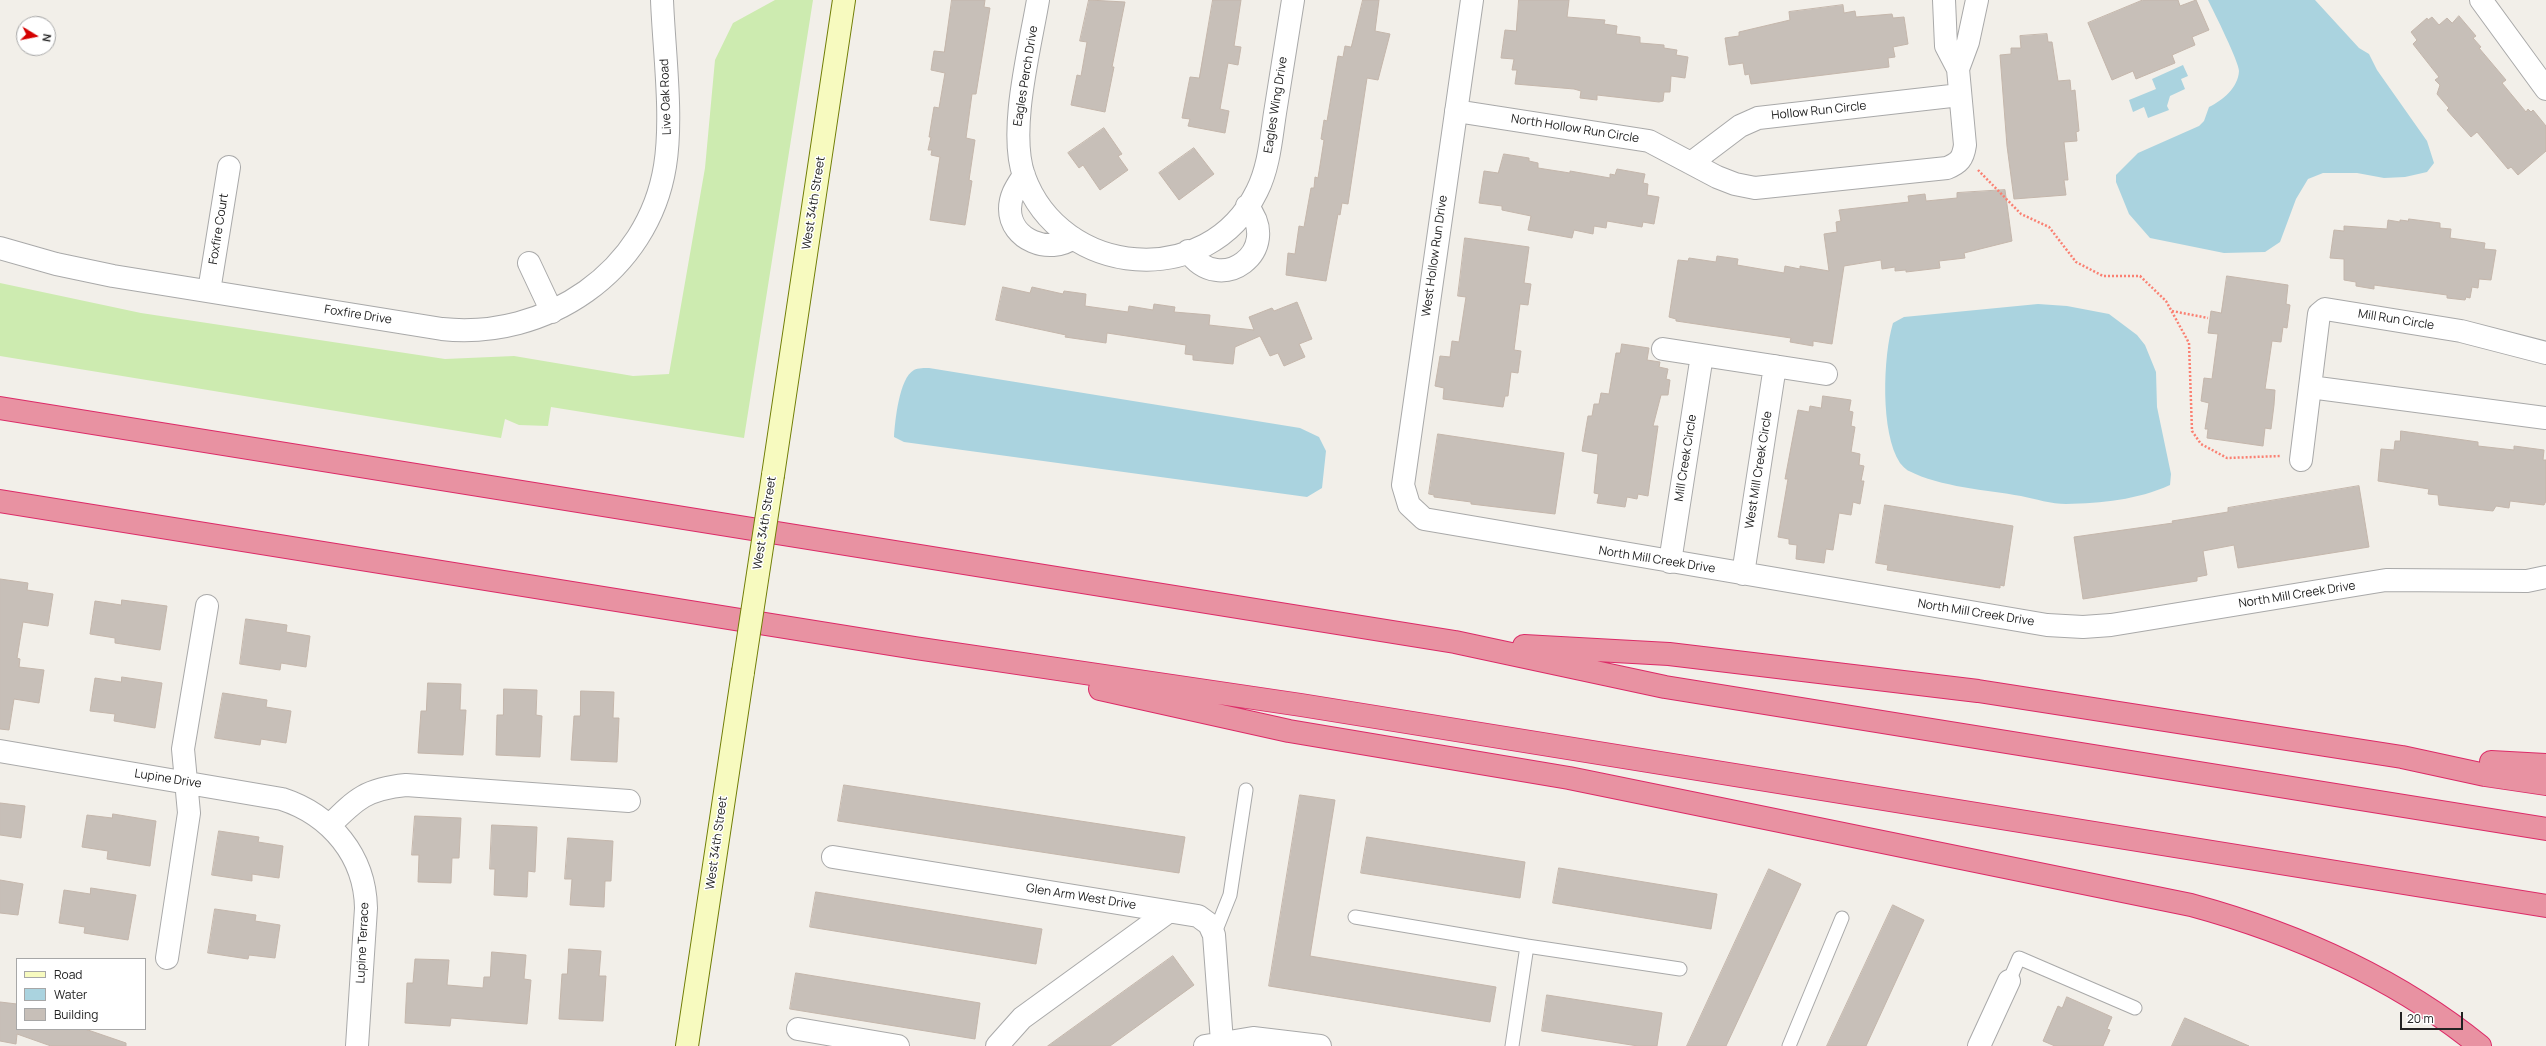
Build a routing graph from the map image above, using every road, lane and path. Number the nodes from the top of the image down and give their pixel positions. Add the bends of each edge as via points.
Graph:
1 (662, 0) edge
2 (844, 0) edge
3 (1038, 0) edge
4 (1292, 0) edge
5 (1472, 0) edge
6 (1946, 0) edge
7 (1977, 0) edge
8 (2481, 0) edge
9 (1958, 69) junction
10 (2546, 89) edge
11 (1960, 96) junction
12 (1456, 111) junction
13 (1963, 156) junction
14 (1691, 163) junction
15 (229, 167) dead end
16 (1024, 175) junction
17 (658, 192) joint
18 (1248, 206) junction
19 (1073, 238) junction
20 (0, 248) edge
21 (1188, 252) junction
22 (1125, 259) joint
23 (529, 263) dead end
24 (209, 291) junction
25 (2172, 311) junction
26 (552, 312) junction
27 (2208, 318) dead end
28 (1663, 349) dead end
29 (2546, 353) edge
30 (1702, 355) junction
31 (1775, 366) junction
32 (1826, 374) dead end
33 (2310, 387) junction
34 (0, 408) edge
35 (2546, 418) edge
36 (2301, 460) joint
37 (0, 501) edge
38 (1412, 510) joint
39 (1670, 562) junction
40 (1743, 574) junction
41 (2546, 577) edge
42 (207, 606) dead end
43 (1454, 642) junction
44 (915, 648) junction
45 (0, 751) edge
46 (2402, 757) junction
47 (2546, 765) edge
48 (187, 782) junction
49 (2546, 784) edge
50 (1246, 790) dead end
51 (629, 800) dead end
52 (330, 825) junction
53 (2546, 829) edge
54 (833, 857) dead end
55 (2546, 906) edge
56 (1168, 912) junction
57 (1355, 917) dead end
58 (1842, 918) dead end
59 (1214, 935) junction
60 (1527, 946) junction
61 (167, 958) dead end
62 (1680, 969) dead end
63 (2009, 981) joint
64 (2135, 1008) dead end
65 (798, 1029) dead end
66 (1214, 1044) edge
67 (357, 1046) edge
68 (687, 1046) edge
69 (898, 1046) edge
70 (997, 1046) edge
71 (1320, 1046) edge
72 (1512, 1046) edge
73 (1789, 1046) edge
74 (1979, 1046) edge
75 (2480, 1046) edge

1 - 17 street, Live Oak Road via 667,133 665,164
2 - 68 street, West 34th Street, bridge
3 - 16 street, Eagles Perch Drive via 1017,125
4 - 18 street, Eagles Wing Drive via 1267,162
5 - 12 street, West Hollow Run Drive
6 - 9 street via 1946,46
7 - 9 street via 1968,42
8 - 10 street
9 - 11 street
11 - 13 street via 1965,145
11 - 14 street, Hollow Run Circle via 1758,118 1740,126
12 - 14 street, North Hollow Run Circle via 1639,138 1654,142
12 - 38 street, West Hollow Run Drive via 1403,485 1405,498
13 - 14 street, North Hollow Run Circle via 1958,163 1947,168 1755,188 1728,182
13 - 25 path via 2022,214 2049,227 2076,262 2103,276 2140,276 2166,301
15 - 24 street, Foxfire Court
16 - 19 street, Eagles Perch Drive via 1037,201
16 - 19 street via 1013,191 1010,210 1016,228 1027,238 1044,245 1061,245
17 - 26 street, Foxfire Drive via 642,232 616,266 580,298
18 - 21 street, Eagles Wing Drive via 1211,241
18 - 21 street via 1256,219 1259,231 1253,254 1241,265 1226,270 1214,270 1199,263
19 - 22 street, Eagles Perch Drive via 1096,251
20 - 24 street, Foxfire Drive via 87,271
21 - 22 street, Eagles Wing Drive via 1160,259
23 - 26 street
24 - 26 street, Foxfire Drive via 455,330 509,327
25 - 27 path
25 - 36 path via 2189,342 2192,431 2201,444 2227,458 2286,456
28 - 30 street
29 - 33 street, Mill Run Circle via 2465,332 2325,308 2319,314
30 - 31 street
30 - 39 street, Mill Creek Circle
31 - 32 street
31 - 40 street, West Mill Creek Circle
33 - 35 street
33 - 36 street, Mill Run Circle
34 - 43 highway
37 - 44 highway
38 - 39 street, North Mill Creek Drive via 1433,522
39 - 40 street, North Mill Creek Drive
40 - 41 street, North Mill Creek Drive via 2047,625 2083,627 2110,625 2386,580 2527,581
42 - 48 street via 183,749
43 - 46 highway via 1669,654 1978,692
43 - 53 highway via 1665,686
44 - 55 highway via 1309,706
44 - 75 highway via 1289,731 1570,778 2191,905 2258,925 2353,966 2413,999
45 - 48 street, Lupine Drive
46 - 47 highway
46 - 49 highway
48 - 52 street, Lupine Drive via 282,799 309,810
48 - 61 street via 189,813
50 - 59 lane via 1230,895
51 - 52 street via 406,785 382,787 364,794
52 - 67 street, Lupine Terrace via 351,851 364,888 366,908
54 - 56 street, Glen Arm West Drive
56 - 59 street, Glen Arm West Drive via 1198,916 1209,924
56 - 70 street via 1022,1018
57 - 60 lane
58 - 73 lane
59 - 66 street
60 - 62 lane
60 - 72 lane
63 - 64 lane via 2019,958
63 - 74 street
65 - 69 street
66 - 71 street via 1266,1038

